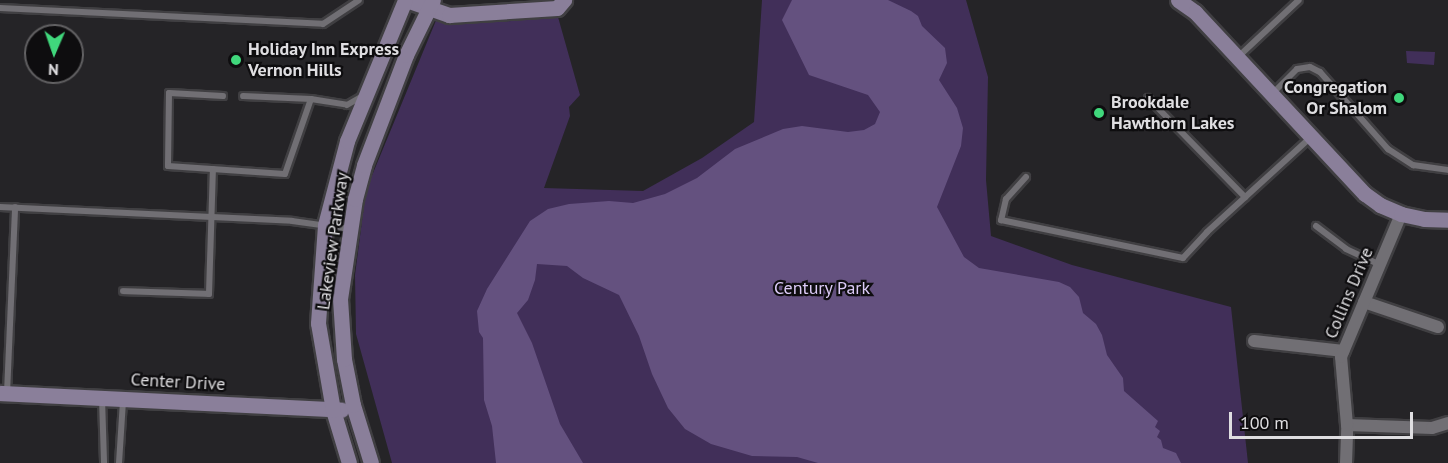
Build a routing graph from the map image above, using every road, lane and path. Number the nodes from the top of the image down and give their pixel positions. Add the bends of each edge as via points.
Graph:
1 (359, 0) edge
2 (405, 0) edge
3 (564, 0) edge
4 (1178, 0) edge
5 (1299, 0) edge
6 (432, 4) edge
7 (0, 8) edge
8 (1237, 57) junction
9 (367, 94) junction
10 (1272, 95) junction
11 (223, 96) dead end
12 (243, 96) dead end
13 (1148, 98) dead end
14 (311, 99) junction
15 (1311, 137) junction
16 (213, 169) junction
17 (1448, 170) edge
18 (1026, 177) dead end
19 (1245, 197) junction
20 (0, 207) edge
21 (15, 207) junction
22 (1401, 214) junction
23 (210, 217) junction
24 (1448, 220) edge
25 (325, 225) junction
26 (1316, 226) dead end
27 (350, 229) junction
28 (1381, 265) junction
29 (123, 291) dead end
30 (1364, 302) junction
31 (1438, 327) dead end
32 (1254, 341) dead end
33 (1343, 351) junction
34 (4, 393) edge
35 (102, 398) junction
36 (124, 399) junction
37 (333, 410) junction
38 (354, 410) junction
39 (1448, 423) edge
40 (1347, 425) junction
41 (104, 463) edge
42 (119, 463) edge
43 (349, 463) edge
44 (370, 463) edge
45 (1346, 463) edge

1 - 7 lane via 323,24
2 - 6 street
2 - 9 street, Lakeview Parkway
3 - 6 street via 557,8 449,15
4 - 8 street via 1195,12
5 - 8 lane
6 - 27 street, Lakeview Parkway via 406,55 369,148
8 - 10 street
9 - 14 lane via 347,105
9 - 25 street, Lakeview Parkway via 340,162
10 - 15 street
10 - 17 lane via 1296,69 1310,67 1320,72 1388,149 1413,165
11 - 16 lane via 169,93 168,166
12 - 14 lane
13 - 19 lane
14 - 16 lane via 285,174
15 - 19 lane
15 - 22 street via 1365,194
16 - 23 lane
18 - 19 lane via 1006,200 1000,220 1183,258
20 - 21 lane
21 - 23 lane
21 - 34 lane
22 - 24 street
22 - 28 street, Collins Drive
23 - 25 lane
23 - 29 lane via 209,294
25 - 27 lane
25 - 37 street, Lakeview Parkway via 318,323
26 - 28 lane via 1346,249
27 - 38 street, Lakeview Parkway via 340,320
28 - 30 street, Collins Drive
30 - 31 street
30 - 33 street, Collins Drive
32 - 33 street
33 - 40 street, Collins Drive
34 - 35 street, Center Drive
35 - 36 street, Center Drive
35 - 41 lane
36 - 37 street, Center Drive
36 - 42 lane
37 - 38 street, Center Drive
37 - 43 street, Lakeview Parkway
38 - 44 street, Lakeview Parkway
39 - 40 street via 1432,428
40 - 45 street, Collins Drive

